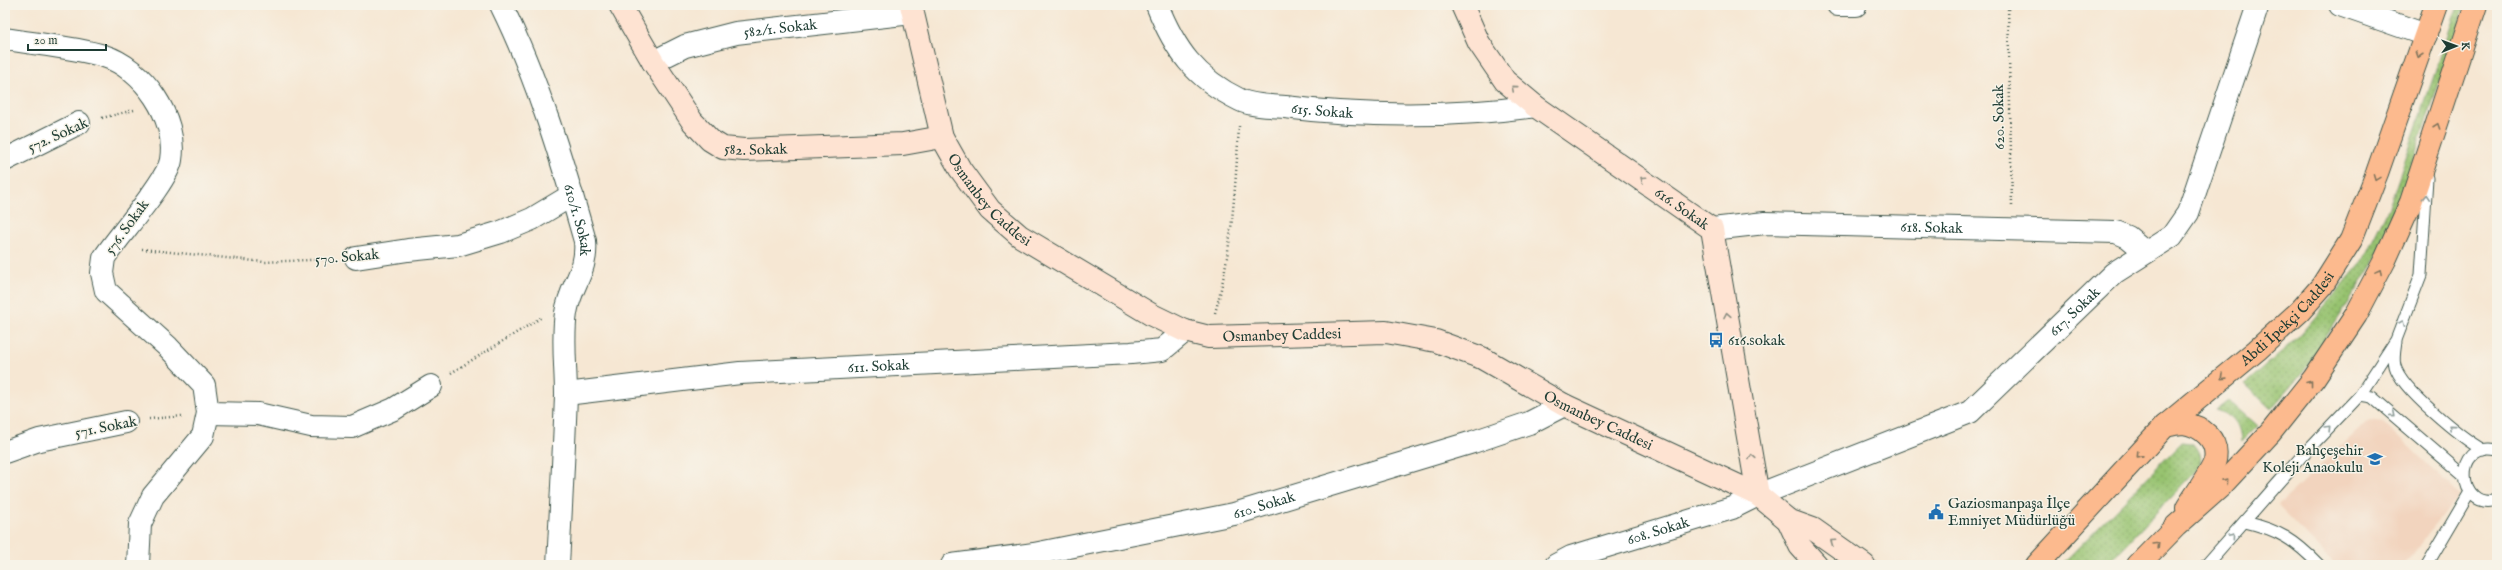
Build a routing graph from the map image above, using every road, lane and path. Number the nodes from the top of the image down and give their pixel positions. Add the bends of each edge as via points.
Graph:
1 (501, 5) edge
2 (620, 5) edge
3 (1157, 5) edge
4 (1462, 5) edge
5 (1838, 5) edge
6 (1856, 5) edge
7 (2008, 5) edge
8 (2258, 5) edge
9 (2340, 5) edge
10 (2436, 5) edge
11 (2476, 8) edge
12 (912, 9) edge
13 (2426, 35) junction
14 (5, 39) edge
15 (653, 62) junction
16 (1241, 100) junction
17 (160, 103) junction
18 (1535, 106) junction
19 (79, 123) joint
20 (942, 137) junction
21 (2428, 152) junction
22 (5, 160) edge
23 (572, 195) junction
24 (2012, 228) junction
25 (1712, 229) junction
26 (112, 245) junction
27 (2146, 252) junction
28 (356, 258) joint
29 (566, 314) junction
30 (1185, 330) junction
31 (1209, 337) junction
32 (2396, 340) junction
33 (431, 386) joint
34 (566, 394) junction
35 (2360, 395) junction
36 (1564, 405) junction
37 (208, 413) junction
38 (126, 422) joint
39 (2165, 426) junction
40 (2492, 448) edge
41 (5, 452) edge
42 (2464, 476) junction
43 (2470, 492) junction
44 (1758, 495) junction
45 (2497, 500) edge
46 (2485, 501) junction
47 (2497, 510) edge
48 (1788, 520) junction
49 (2245, 522) junction
50 (2176, 526) junction
51 (2036, 563) edge
52 (138, 565) edge
53 (558, 565) edge
54 (564, 565) edge
55 (952, 565) edge
56 (1556, 565) edge
57 (1817, 565) edge
58 (1864, 565) edge
59 (2138, 565) edge
60 (2206, 565) edge
61 (2319, 565) edge
62 (2427, 565) edge

1 - 23 street, 610/1. Sokak via 523,50
2 - 15 main road, 582. Sokak
3 - 16 street, 615. Sokak via 1181,55 1205,79
18 -> 4 main road, 616. Sokak via 1505,80 1479,43
5 - 6 street
7 - 24 path, 620. Sokak
8 - 27 street, 617. Sokak via 2188,213 2172,236
9 - 13 street
10 - 13 main road, Abdi İpekçi Caddesi
21 -> 11 main road
12 - 15 street, 582/1. Sokak via 736,34 685,46
12 - 20 main road, Osmanbey Caddesi
13 -> 39 main road, Abdi İpekçi Caddesi via 2377,173 2351,240 2340,260 2300,311
14 - 17 street, 576. Sokak via 104,56 130,69
15 - 20 main road, 582. Sokak via 692,120 710,140 723,148 744,150 903,144
16 - 18 street, 615. Sokak via 1309,110 1386,113 1492,112
16 - 31 path via 1234,217 1225,278
17 - 19 path, 572. Sokak
17 - 26 street, 576. Sokak via 170,130 171,161 160,182
25 -> 18 main road, 616. Sokak
19 - 22 street, 572. Sokak
20 - 30 main road, Osmanbey Caddesi via 960,169 990,210 1020,236 1152,315
32 -> 21 lane via 2422,275
50 -> 21 main road via 2220,487 2271,432 2314,378 2356,315 2385,260 2411,202
23 - 28 street, 570. Sokak via 520,224 458,245
23 - 29 street, 610/1. Sokak via 585,241 586,256 580,277 570,296
24 - 25 street, 618. Sokak via 1764,223
24 - 27 street, 618. Sokak via 2116,232 2128,237
44 -> 25 main road, 616. Sokak
26 - 28 path, 570. Sokak via 264,262
26 - 37 street, 576. Sokak via 104,258 102,273 106,291 168,347 204,385
27 - 44 street, 617. Sokak via 2114,273 1970,412
29 - 33 path via 541,317
29 - 34 street, 610/1. Sokak
30 - 31 main road, Osmanbey Caddesi
30 - 34 street, 611. Sokak via 1162,350 740,373
31 - 36 main road, Osmanbey Caddesi via 1386,332 1436,341 1482,358
32 - 35 lane
40 -> 32 lane via 2451,427 2401,379 2395,366
33 - 37 street via 394,409 352,427 311,426 258,414
34 - 53 street, 610/1. Sokak
35 -> 42 lane via 2372,397
49 -> 35 lane via 2300,458
36 - 44 main road, Osmanbey Caddesi
36 - 55 street, 610. Sokak via 1529,423 1473,442 1234,514 1034,554
37 - 38 path, 571. Sokak
37 - 52 street, 576. Sokak via 203,436 153,496 140,524
38 - 41 street, 571. Sokak via 39,440
39 - 50 main road via 2183,423 2195,427 2208,434 2216,448 2215,462
39 -> 51 main road, Abdi İpekçi Caddesi
40 - 42 lane via 2469,459
42 - 43 lane
43 - 46 lane
43 - 62 lane
44 - 48 main road, Osmanbey Caddesi
44 - 56 street, 608. Sokak via 1732,508 1571,557
45 - 46 lane
46 - 47 lane
48 - 57 main road via 1800,546
58 -> 48 main road via 1814,529
60 -> 49 lane
49 - 61 lane via 2269,527 2294,541
59 -> 50 main road
53 - 54 street

